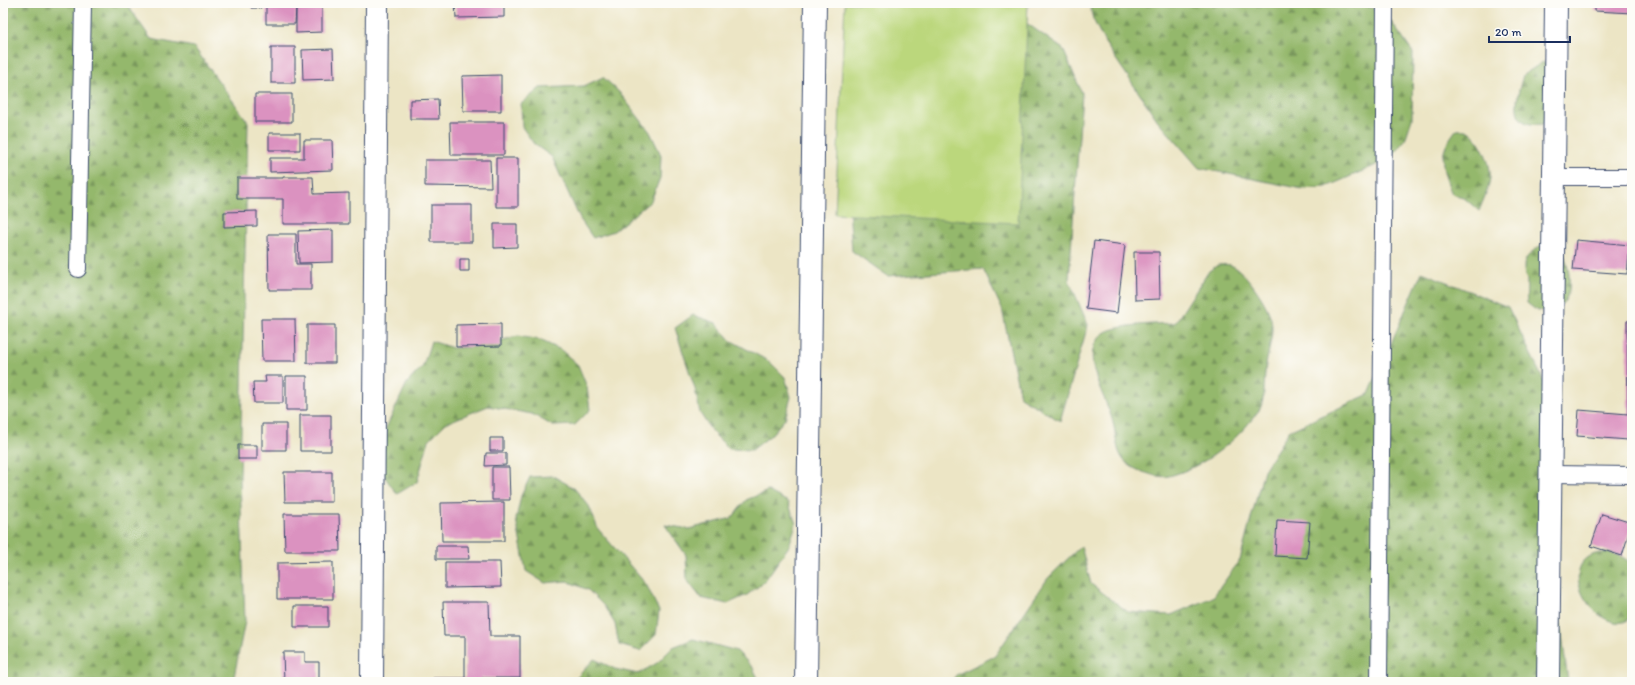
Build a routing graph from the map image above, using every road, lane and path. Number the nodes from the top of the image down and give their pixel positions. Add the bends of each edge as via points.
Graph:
1 (83, 3) edge
2 (377, 3) edge
3 (815, 3) edge
4 (1385, 3) edge
5 (1556, 3) edge
6 (1554, 176) junction
7 (1632, 176) edge
8 (78, 269) dead end
9 (1550, 474) junction
10 (1632, 474) edge
11 (372, 682) edge
12 (806, 682) edge
13 (1379, 682) edge
14 (1548, 682) edge

1 - 8 lane
2 - 11 street
3 - 12 street
4 - 13 lane
5 - 6 street
6 - 7 lane
6 - 9 street
9 - 10 lane
9 - 14 street

